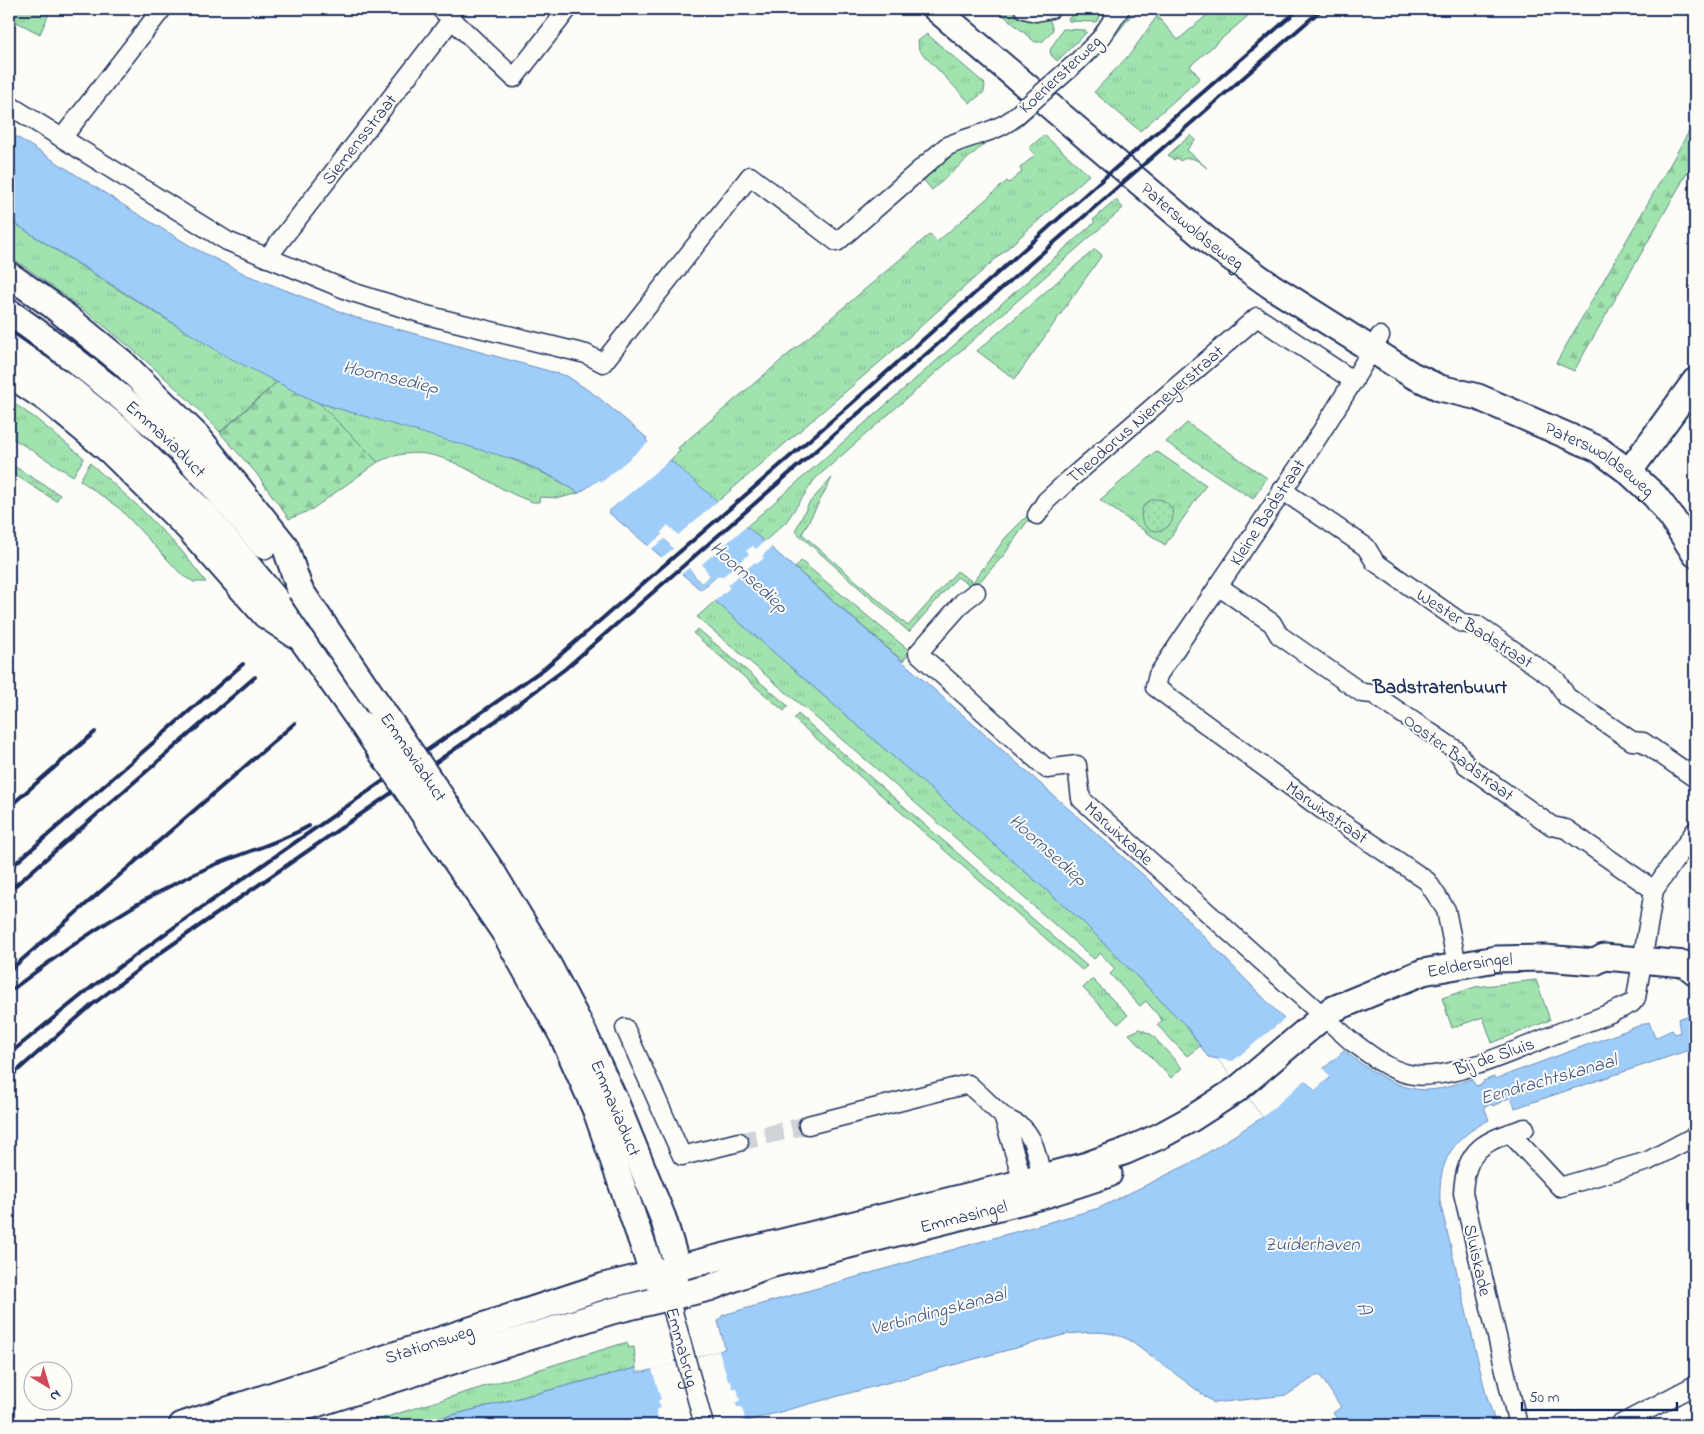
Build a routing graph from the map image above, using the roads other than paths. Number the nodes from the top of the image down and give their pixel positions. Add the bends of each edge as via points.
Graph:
1 (162, 9) edge
2 (568, 9) edge
3 (936, 9) edge
4 (956, 9) edge
5 (1024, 9) edge
6 (1051, 9) edge
7 (1120, 9) edge
8 (446, 14) edge
9 (9, 105) edge
10 (62, 138) junction
11 (267, 258) junction
12 (9, 275) edge
13 (9, 312) edge
14 (1376, 343) junction
15 (9, 347) edge
16 (9, 374) edge
17 (1354, 381) junction
18 (1695, 381) edge
19 (1630, 472) junction
20 (1282, 490) junction
21 (1037, 515) dead end
22 (243, 540) junction
23 (1695, 554) edge
24 (1218, 586) junction
25 (976, 592) dead end
26 (1155, 687) joint
27 (1695, 778) edge
28 (1695, 831) edge
29 (1654, 890) junction
30 (1642, 961) junction
31 (1457, 965) junction
32 (1694, 972) edge
33 (1329, 1021) junction
34 (625, 1028) dead end
35 (1240, 1095) joint
36 (606, 1107) junction
37 (808, 1125) tunnel mouth
38 (1695, 1136) edge
39 (739, 1142) tunnel mouth
40 (1035, 1185) junction
41 (678, 1268) junction
42 (653, 1274) junction
43 (670, 1297) junction
44 (1695, 1385) edge
45 (182, 1425) edge
46 (249, 1425) edge
47 (704, 1425) edge
48 (1518, 1425) edge
49 (1619, 1425) edge

1 - 10 street
2 - 8 street via 514,78
3 - 14 main road, Paterswoldseweg via 1212,244 1271,286
4 - 14 main road, Paterswoldseweg via 1220,234
5 - 6 street via 1036,12
7 - 11 street, Koeriersterweg, bridge via 1111,26 1076,63 1011,120 946,147 837,242 750,176 603,363 586,354 426,315 352,292
8 - 11 street, Siemensstraat
9 - 10 street
10 - 11 street via 227,241
12 - 22 main road via 52,305 148,386 199,438
13 - 22 main road, Emmaviaduct via 100,379 155,426 222,495
14 - 17 street, Kleine Badstraat
14 - 19 main road, Paterswoldseweg via 1412,375 1440,388 1478,397 1593,447
15 - 22 main road, Emmaviaduct via 124,433
16 - 22 main road via 48,400 150,489
17 - 20 street, Kleine Badstraat
17 - 21 street, Theodorus Niemeyerstraat via 1257,317 1046,501
18 - 19 main road
19 - 23 main road, Paterswoldseweg via 1672,518
20 - 24 street, Kleine Badstraat
20 - 27 street, Wester Badstraat via 1366,547 1375,562 1462,623 1477,625 1556,680 1567,696 1632,741 1643,742
22 - 36 main road, Emmaviaduct, bridge via 300,638 504,932
22 - 36 main road, Emmaviaduct, bridge via 300,590 494,873 583,1031
24 - 26 street, Kleine Badstraat via 1158,675
24 - 29 street, Ooster Badstraat via 1272,623 1279,635 1362,693 1373,694 1456,750 1466,765 1552,826 1566,829
25 - 33 street, Marwixkade via 963,602 918,653 1047,769 1077,765 1081,799
26 - 31 street, Marwixstraat via 1320,808 1427,881 1446,910
28 - 29 street
29 - 30 street, Bij de Sluis
30 - 31 main road, Eeldersingel via 1601,968 1595,962 1545,958
30 - 32 main road, Eeldersingel via 1684,978
30 - 33 street, Bij de Sluis via 1636,998 1625,1007 1454,1071 1415,1075 1391,1068 1351,1041
31 - 33 main road, Eeldersingel via 1416,975 1353,1003
33 - 35 main road, Eeldersingel
34 - 39 street via 682,1156
35 - 40 main road, Emmasingel via 1162,1151 1095,1180
36 - 41 main road, Emmaviaduct via 663,1218
36 - 42 main road, Emmaviaduct
37 - 40 street via 968,1084 1031,1138
38 - 48 street, Sluiskade via 1648,1161 1560,1187 1518,1130 1490,1139 1475,1151 1467,1164 1463,1193
40 - 41 main road, Emmasingel
40 - 43 main road, Emmasingel via 766,1266 709,1288
41 - 42 main road, Stationsweg
41 - 43 main road
42 - 43 main road, Emmabrug
42 - 45 main road, Stationsweg via 604,1286
43 - 46 main road, Stationsweg via 612,1312
43 - 47 street, Emmabrug
44 - 49 street

